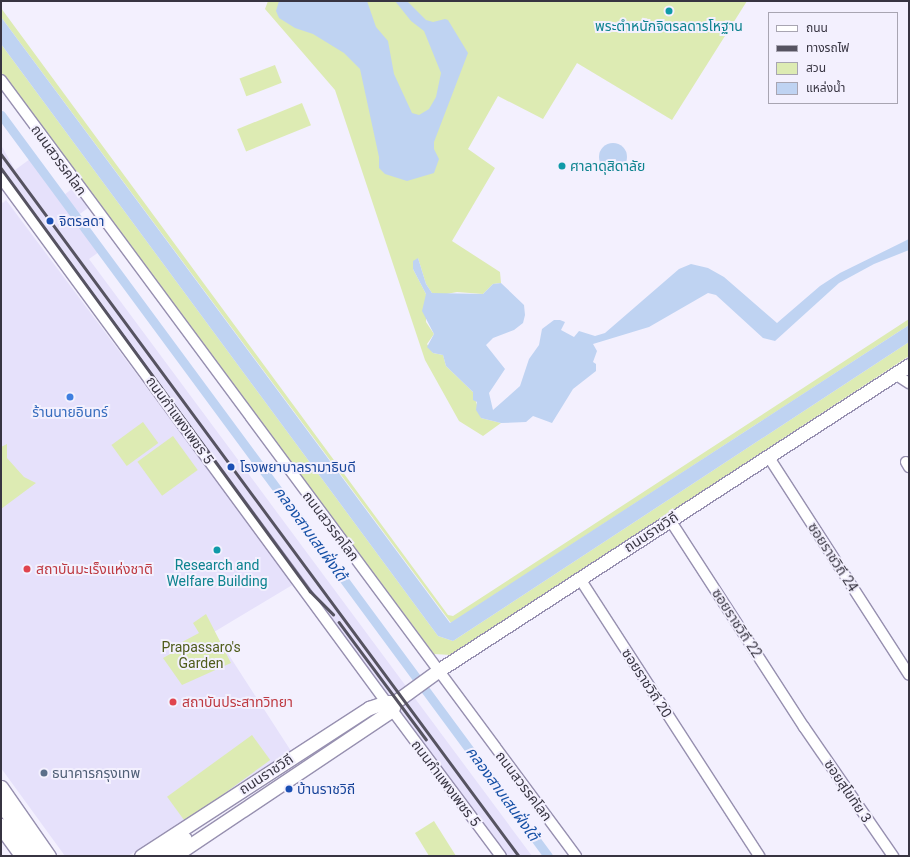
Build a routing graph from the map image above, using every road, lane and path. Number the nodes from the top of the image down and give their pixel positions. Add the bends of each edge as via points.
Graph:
1 (1, 80) edge
2 (1, 178) edge
3 (909, 365) edge
4 (895, 374) junction
5 (909, 383) edge
6 (768, 456) junction
7 (670, 520) junction
8 (580, 579) junction
9 (435, 673) junction
10 (909, 674) edge
11 (388, 705) junction
12 (804, 727) joint
13 (1, 787) edge
14 (1, 803) edge
15 (1, 826) edge
16 (1, 833) edge
17 (19, 856) edge
18 (23, 856) edge
19 (39, 856) edge
20 (49, 856) edge
21 (141, 856) edge
22 (158, 856) edge
23 (174, 856) edge
24 (501, 856) edge
25 (576, 856) edge
26 (759, 856) edge
27 (893, 856) edge

1 - 9 street, ถนนสวรรคโลก
2 - 11 street, ถนนกำแพงเพชร 5
3 - 4 main road, ถนนราชวิถี
4 - 5 street
4 - 6 main road, ถนนราชวิถี
6 - 7 main road, ถนนราชวิถี
6 - 10 street, ซอยราชวิถี 24
7 - 8 main road, ถนนราชวิถี
7 - 12 street, ซอยราชวิถี 22
8 - 9 main road, ถนนราชวิถี
8 - 26 street, ซอยราชวิถี 20
9 - 11 main road, ถนนราชวิถี
9 - 25 street, ถนนสวรรคโลก
11 - 21 main road, ถนนราชวิถี via 369,708
11 - 22 main road via 373,712
11 - 23 main road, ถนนราชวิถี
11 - 24 street, ถนนกำแพงเพชร 5
12 - 27 street, ซอยสุโขทัย 3
13 - 20 main road
14 - 19 highway
15 - 18 highway
16 - 17 main road

